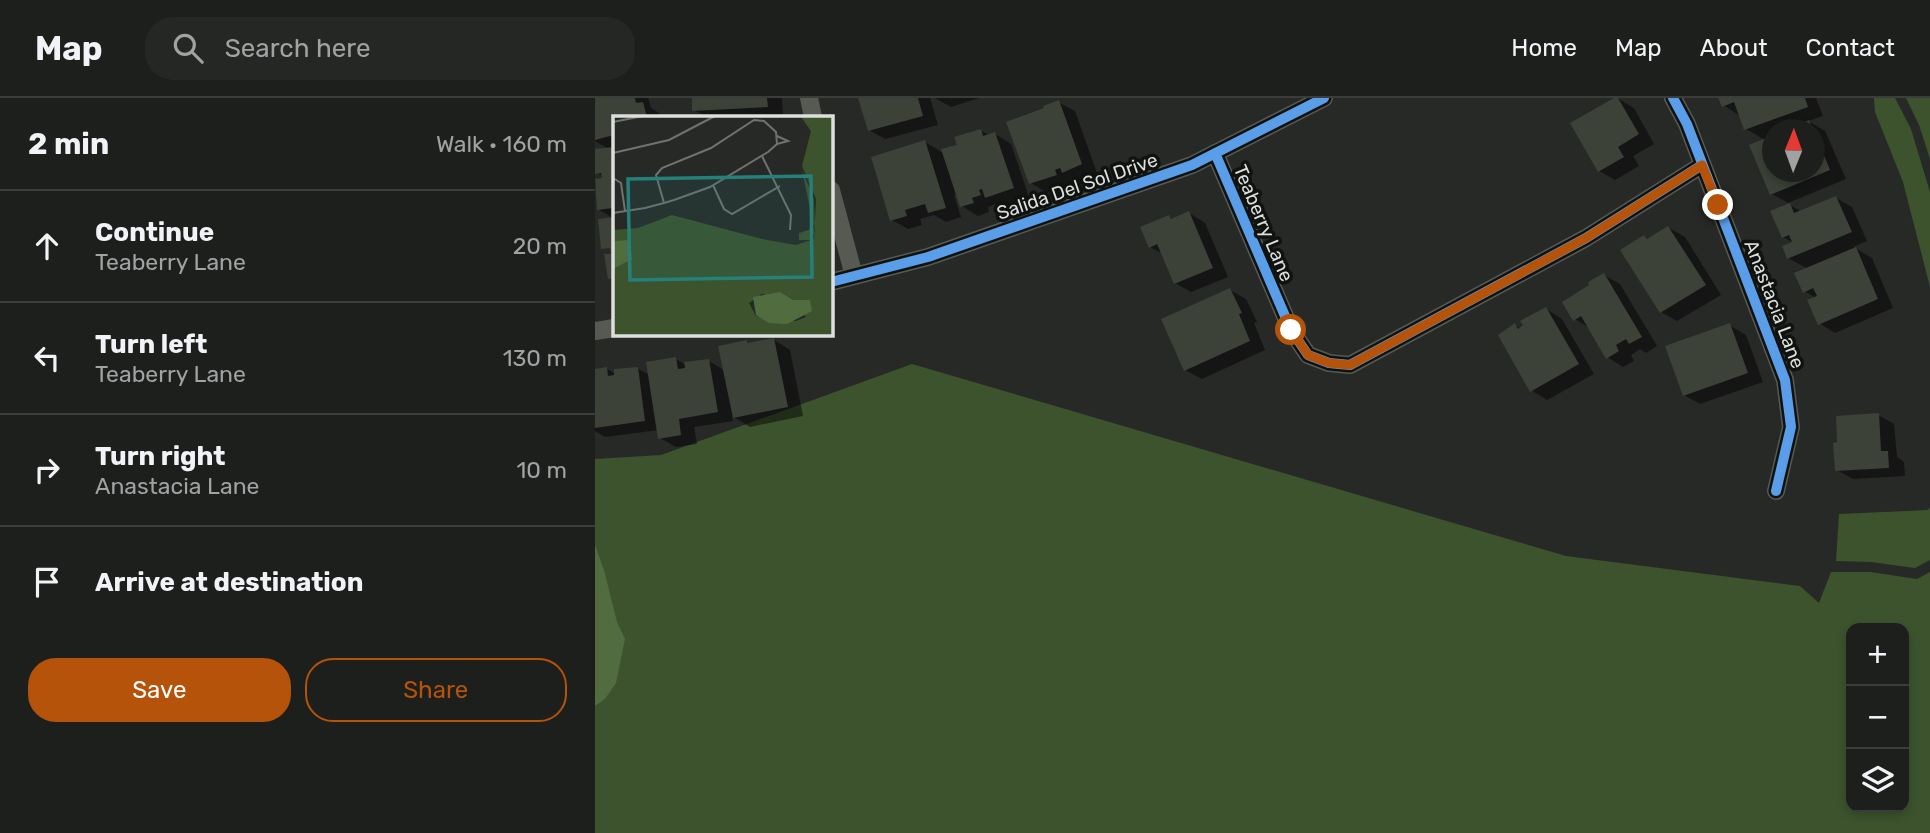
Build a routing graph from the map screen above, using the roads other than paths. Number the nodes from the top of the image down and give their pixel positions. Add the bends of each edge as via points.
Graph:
1 (809, 98) edge
2 (1324, 98) edge
3 (1673, 98) edge
4 (813, 116) edge
5 (1215, 153) junction
6 (1702, 165) junction
7 (833, 197) edge
8 (854, 276) junction
9 (833, 281) edge
10 (613, 328) edge
11 (595, 331) edge
12 (1776, 491) dead end

1 - 4 street
2 - 5 street, Salida Del Sol Drive
3 - 6 street, Anastacia Lane
5 - 6 street, Teaberry Lane via 1291,330 1308,355 1350,365 1586,238
5 - 8 street, Salida Del Sol Drive via 929,257
6 - 12 street, Anastacia Lane via 1785,380 1791,427
7 - 8 street
8 - 9 street, Salida Del Sol Drive
10 - 11 street

